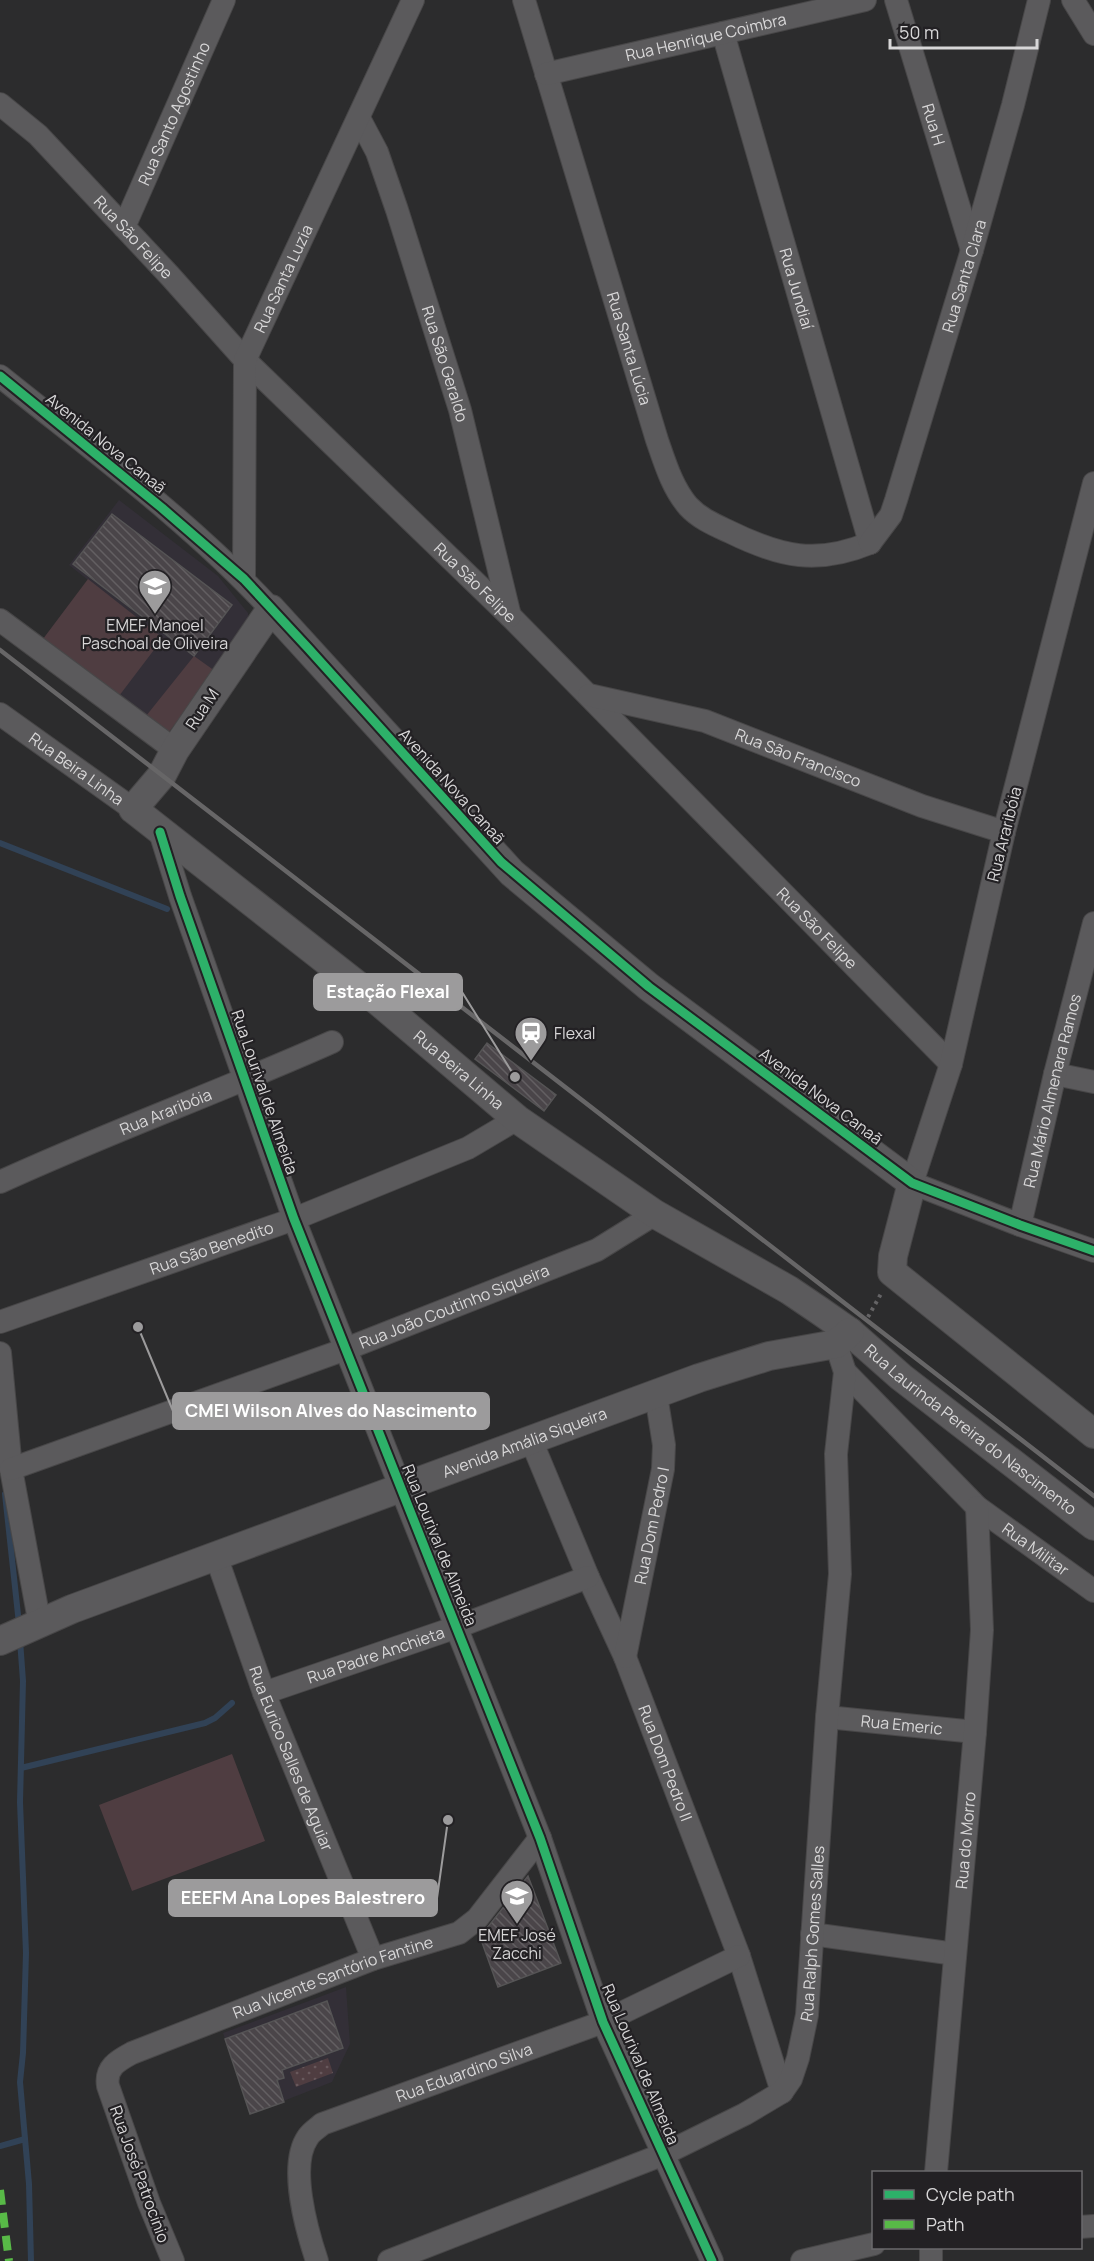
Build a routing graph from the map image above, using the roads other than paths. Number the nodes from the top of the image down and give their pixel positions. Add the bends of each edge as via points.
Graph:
1 (224, 0) edge
2 (413, 0) edge
3 (524, 0) edge
4 (865, 0) edge
5 (896, 0) edge
6 (1039, 0) edge
7 (1073, 0) edge
8 (723, 33) junction
9 (1094, 34) edge
10 (546, 74) junction
11 (0, 104) edge
12 (359, 118) junction
13 (124, 227) junction
14 (972, 250) junction
15 (246, 360) junction
16 (0, 376) edge
17 (1094, 483) edge
18 (870, 543) junction
19 (244, 579) junction
20 (271, 609) junction
21 (510, 616) junction
22 (0, 620) edge
23 (589, 695) junction
24 (0, 714) edge
25 (175, 750) junction
26 (133, 809) junction
27 (160, 832) junction
28 (1004, 832) junction
29 (1094, 923) edge
30 (332, 1042) dead end
31 (951, 1064) junction
32 (1055, 1074) junction
33 (246, 1080) junction
34 (1094, 1082) edge
35 (516, 1119) junction
36 (0, 1182) edge
37 (912, 1183) junction
38 (655, 1214) junction
39 (294, 1220) junction
40 (1020, 1225) junction
41 (1094, 1251) edge
42 (0, 1322) edge
43 (843, 1338) junction
44 (346, 1349) junction
45 (0, 1353) edge
46 (845, 1372) junction
47 (656, 1395) junction
48 (1094, 1434) edge
49 (531, 1440) junction
50 (7, 1461) edge
51 (401, 1488) junction
52 (977, 1508) junction
53 (1094, 1526) edge
54 (216, 1556) junction
55 (588, 1577) junction
56 (1094, 1591) edge
57 (36, 1626) junction
58 (457, 1627) junction
59 (3, 1640) edge
60 (625, 1657) junction
61 (264, 1694) junction
62 (827, 1717) junction
63 (975, 1732) junction
64 (540, 1838) junction
65 (812, 1934) junction
66 (955, 1954) junction
67 (739, 1956) junction
68 (373, 1959) junction
69 (603, 2022) junction
70 (108, 2086) joint
71 (782, 2092) junction
72 (664, 2154) junction
73 (936, 2171) edge
74 (872, 2244) edge
75 (172, 2261) edge
76 (317, 2261) edge
77 (389, 2261) edge
78 (712, 2261) edge
79 (802, 2261) edge

1 - 13 street, Rua Santo Agostinho
2 - 12 street, Rua Santa Luzia
3 - 10 street, Rua Santa Lúcia
4 - 8 street, Rua Henrique Coimbra
5 - 14 street, Rua H
6 - 14 street, Rua Santa Clara
7 - 9 street
8 - 10 street, Rua Henrique Coimbra
8 - 18 street, Rua Jundiaí
10 - 18 street, Rua Santa Lúcia via 657,440 678,493 705,520 757,545 793,556 847,553
11 - 13 street, Rua São Felipe via 38,135
12 - 15 street, Rua Santa Luzia
12 - 21 street, Rua São Geraldo via 377,152 460,410
13 - 15 street, Rua São Felipe
14 - 18 street, Rua Santa Clara via 891,514
15 - 19 street, Rua Santa Luzia
15 - 21 street, Rua São Felipe
16 - 19 street, Avenida Nova Canaã
17 - 28 street, Rua Araribóia
19 - 20 street, Avenida Nova Canaã
20 - 25 street, Rua M
20 - 37 street, Avenida Nova Canaã via 512,873 649,987
21 - 23 street, Rua São Felipe
22 - 25 street
23 - 28 street, Rua São Francisco via 705,721 922,806
23 - 31 street, Rua São Felipe
24 - 26 street, Rua Beira Linha
25 - 26 street, Rua M via 162,775
26 - 27 street, Rua Beira Linha
27 - 33 street, Rua Lourival de Almeida
27 - 35 street, Rua Beira Linha via 379,1002
28 - 31 street, Rua Araribóia
29 - 32 street, Rua Mário Almenara Ramos
30 - 33 street, Rua Araribóia
31 - 37 street, Rua Araribóia
32 - 34 street
32 - 40 street, Rua Mário Almenara Ramos
33 - 36 street, Rua Araribóia
33 - 39 street, Rua Lourival de Almeida
35 - 38 street, Rua Beira Linha
35 - 39 street, Rua São Benedito via 468,1148
37 - 40 street
37 - 48 street via 892,1272
38 - 43 street, Rua Beira Linha via 789,1290
38 - 44 street, Rua João Coutinho Siqueira via 597,1250
39 - 42 street, Rua São Benedito
39 - 44 street, Rua Lourival de Almeida
40 - 41 street
43 - 46 street, Rua Ralph Gomes Salles
43 - 47 street, Avenida Amália Siqueira via 769,1356
43 - 53 street, Rua Laurinda Pereira do Nascimento via 901,1377
44 - 50 street, Rua João Coutinho Siqueira
44 - 51 street, Rua Lourival de Almeida
45 - 50 street
46 - 52 street, Rua Militar
46 - 62 street, Rua Ralph Gomes Salles via 836,1454 840,1574
47 - 49 street, Avenida Amália Siqueira
47 - 60 street, Rua Dom Pedro I via 664,1445 663,1468
49 - 51 street, Avenida Amália Siqueira
49 - 55 street, Rua Dom Pedro II
50 - 57 street
51 - 54 street, Avenida Amália Siqueira
51 - 58 street, Rua Lourival de Almeida
52 - 56 street, Rua Militar
52 - 63 street, Rua do Morro via 982,1630
54 - 57 street, Avenida Amália Siqueira
54 - 61 street, Rua Eurico Salles de Aguiar
55 - 58 street, Rua Padre Anchieta
55 - 60 street, Rua Dom Pedro II
57 - 59 street, Avenida Amália Siqueira
58 - 61 street, Rua Padre Anchieta
58 - 64 street, Rua Lourival de Almeida
60 - 67 street, Rua Dom Pedro II
61 - 68 street, Rua Eurico Salles de Aguiar
62 - 63 street, Rua Emeric
62 - 65 street, Rua Ralph Gomes Salles
63 - 66 street, Rua do Morro
64 - 68 street, Rua Vicente Santório Fantine via 467,1928
64 - 69 street, Rua Lourival de Almeida
65 - 66 street
65 - 71 street, Rua Ralph Gomes Salles via 807,2015 798,2058
66 - 73 street, Rua do Morro
67 - 69 street, Rua Eduardino Silva
67 - 71 street, Rua Dom Pedro II
68 - 70 street, Rua Vicente Santório Fantine via 132,2053 110,2069 106,2076
69 - 72 street, Rua Lourival de Almeida
69 - 76 street, Rua Eduardino Silva via 322,2124 308,2137 299,2178 306,2229
70 - 75 street, Rua José Patrocínio
71 - 72 street
72 - 77 street
72 - 78 street, Rua Lourival de Almeida
74 - 79 street

